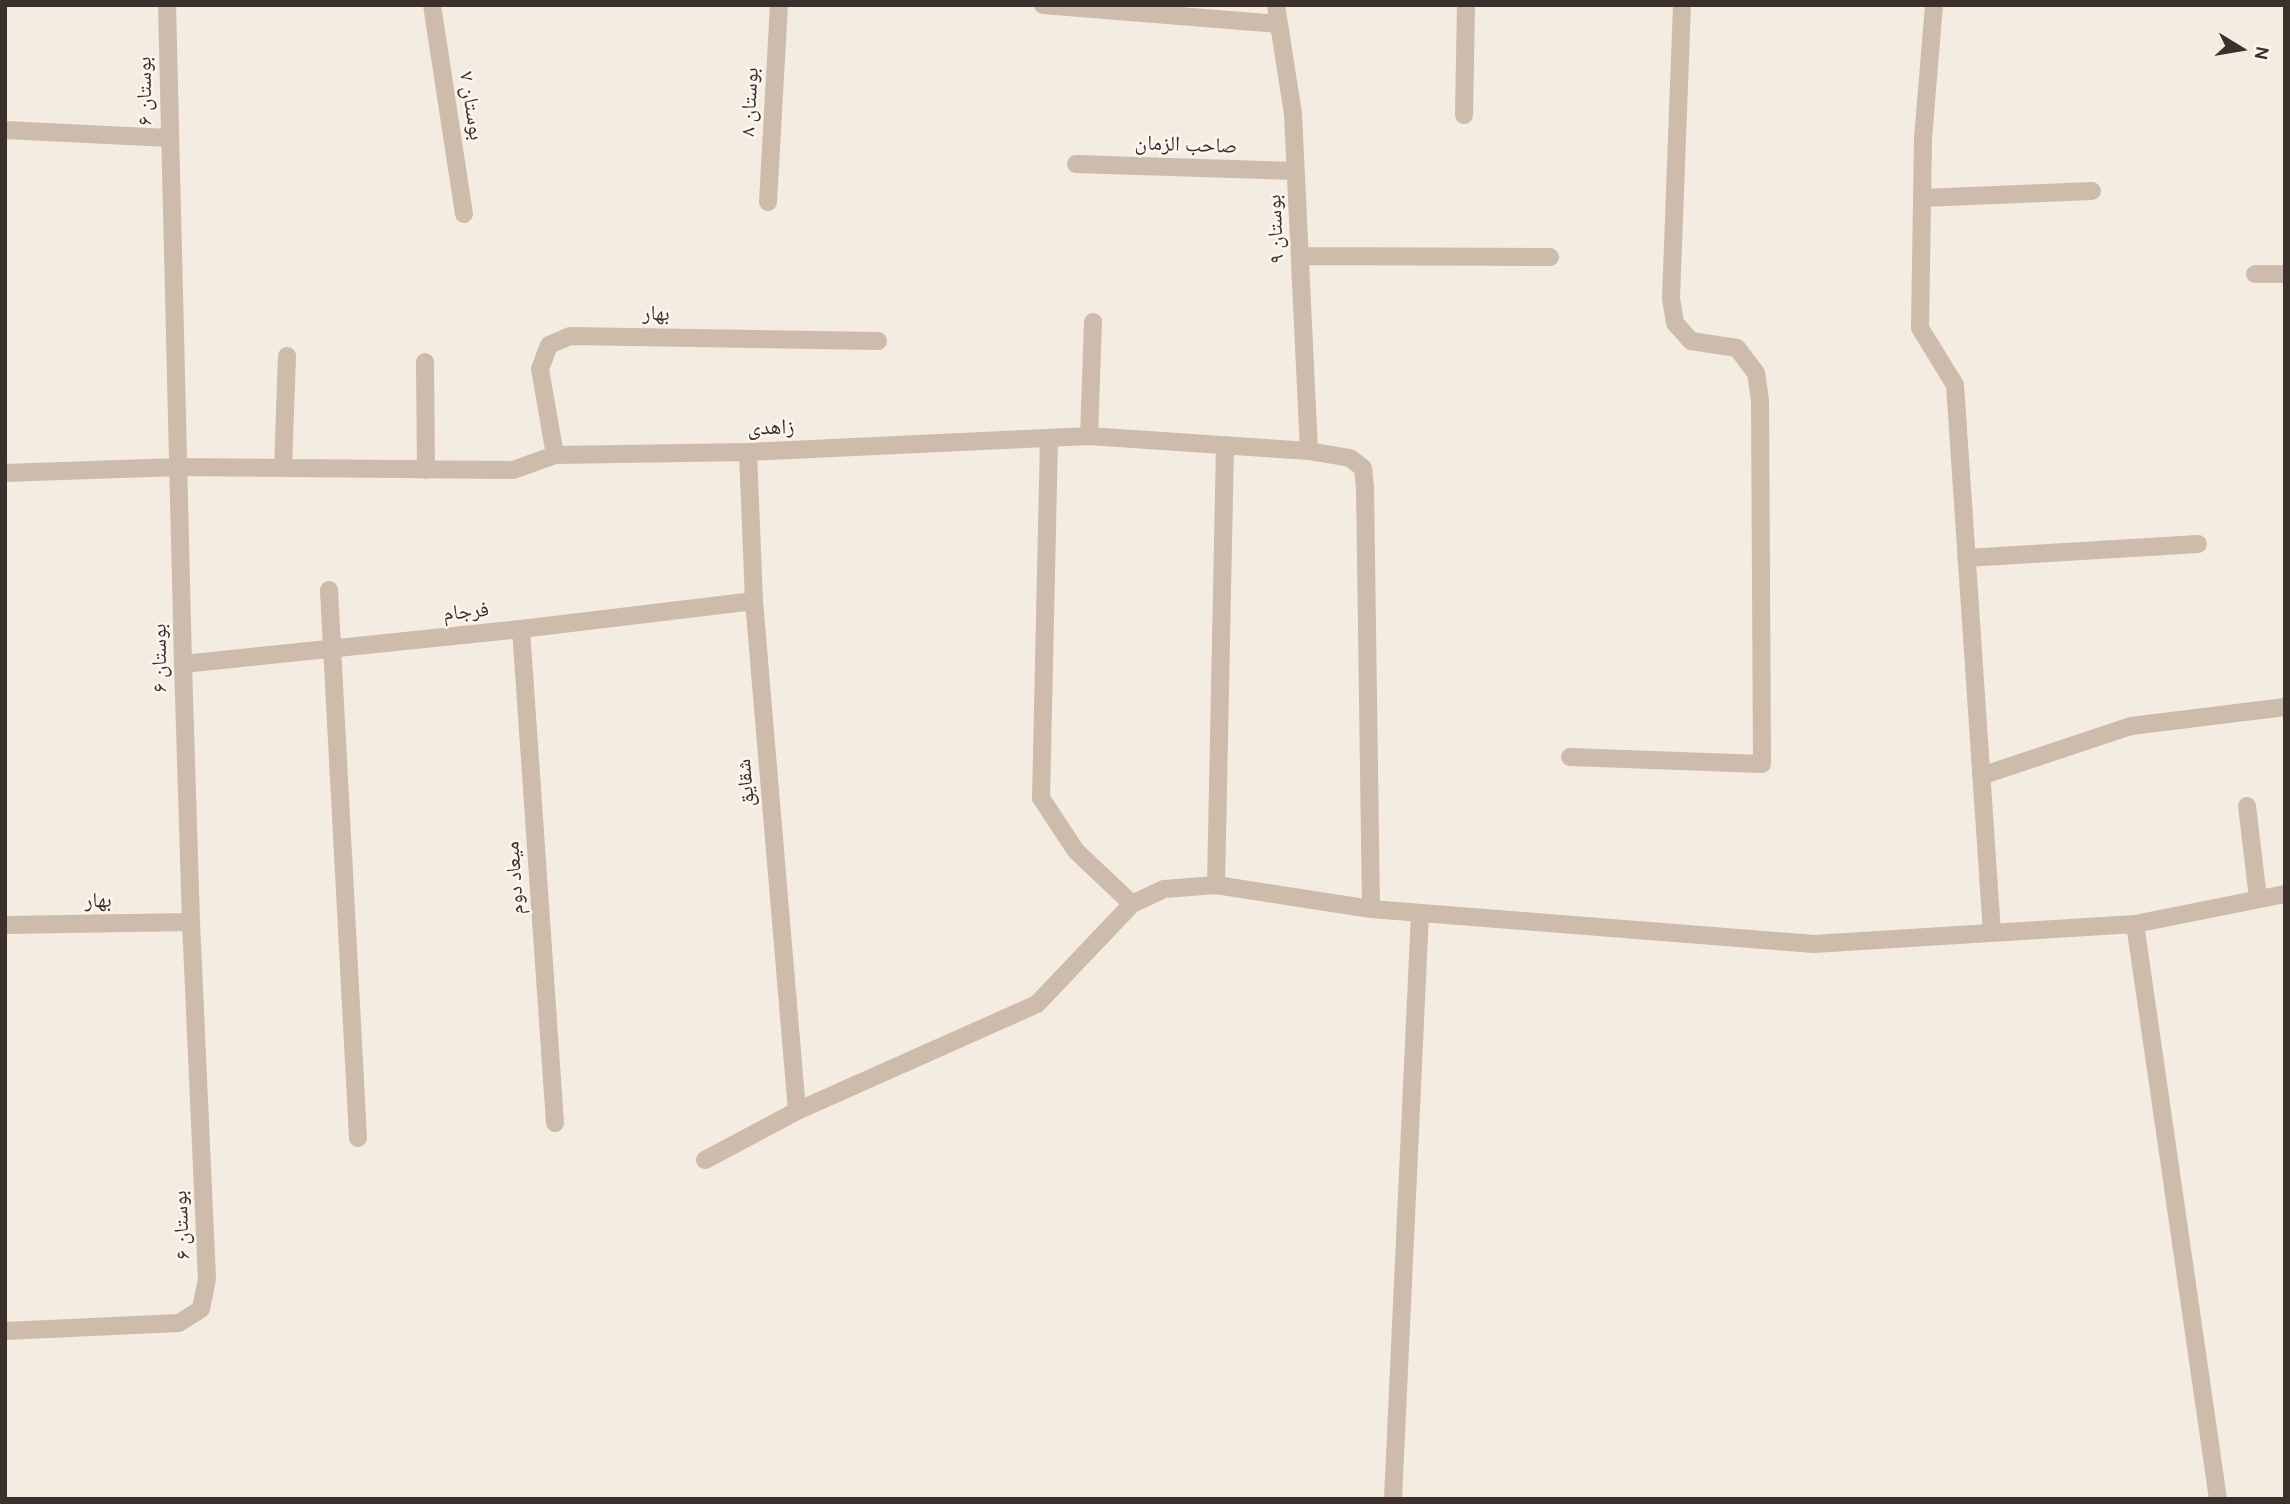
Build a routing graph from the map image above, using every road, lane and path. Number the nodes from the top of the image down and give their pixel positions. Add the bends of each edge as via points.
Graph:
1 (167, 5) edge
2 (432, 5) edge
3 (779, 5) edge
4 (1043, 5) edge
5 (1276, 5) edge
6 (1466, 5) edge
7 (1682, 5) edge
8 (1934, 5) edge
9 (1279, 24) junction
10 (1464, 116) dead end
11 (5, 130) edge
12 (169, 138) junction
13 (1076, 164) dead end
14 (1296, 171) junction
15 (2092, 191) dead end
16 (1922, 198) junction
17 (768, 202) dead end
18 (464, 214) dead end
19 (1300, 256) junction
20 (1550, 257) dead end
21 (2255, 274) dead end
22 (2285, 274) edge
23 (1093, 322) dead end
24 (878, 341) dead end
25 (287, 356) dead end
26 (425, 362) dead end
27 (1089, 436) junction
28 (1049, 438) junction
29 (1226, 445) junction
30 (1309, 451) junction
31 (748, 452) junction
32 (555, 455) junction
33 (178, 467) junction
34 (283, 468) junction
35 (426, 470) junction
36 (5, 473) edge
37 (2198, 544) dead end
38 (1966, 558) junction
39 (329, 590) dead end
40 (754, 601) junction
41 (521, 629) junction
42 (332, 649) junction
43 (183, 664) junction
44 (2285, 707) edge
45 (1570, 757) dead end
46 (1981, 776) junction
47 (2247, 806) dead end
48 (1216, 885) junction
49 (2285, 894) edge
50 (2258, 898) junction
51 (1132, 904) junction
52 (1371, 909) junction
53 (1420, 914) junction
54 (191, 922) junction
55 (2135, 924) junction
56 (5, 925) edge
57 (1992, 933) junction
58 (797, 1111) junction
59 (555, 1124) dead end
60 (358, 1138) dead end
61 (705, 1160) dead end
62 (5, 1331) edge
63 (1393, 1499) edge
64 (2218, 1499) edge

1 - 12 street, بوستان ۶
2 - 18 street, بوستان ۷
3 - 17 street, بوستان ۸
4 - 9 street
5 - 9 street, بوستان ۹
6 - 10 street
7 - 45 street via 1671,298 1675,323 1691,341 1737,348 1756,373 1760,400 1762,764
8 - 16 street
9 - 14 street, بوستان ۹ via 1293,114
11 - 12 street
12 - 33 street, بوستان ۶
13 - 14 street, صاحب الزمان
14 - 19 street, بوستان ۹
15 - 16 street
16 - 38 street via 1920,328 1955,385
19 - 20 street
19 - 30 street, بوستان ۹
21 - 22 street
23 - 27 street
24 - 32 street, بهار via 570,336 549,345 540,369
25 - 34 street
26 - 35 street
27 - 28 street, زاهدی
27 - 29 street, زاهدی
28 - 31 street, زاهدی
28 - 51 street via 1041,798 1076,851
29 - 30 street, زاهدی
29 - 48 street
30 - 52 street, زاهدی via 1350,458 1363,468
31 - 32 street, زاهدی
31 - 40 street, شقایق
32 - 35 street, زاهدی via 513,470
33 - 34 street, زاهدی
33 - 36 street, زاهدی
33 - 43 street, بوستان ۶
34 - 35 street, زاهدی
37 - 38 street
38 - 46 street
39 - 42 street
40 - 41 street, فرجام
40 - 58 street, شقایق
41 - 42 street, فرجام
41 - 59 street, میعاد دوم
42 - 43 street, فرجام
42 - 60 street
43 - 54 street, بوستان ۶
44 - 46 street via 2131,726
46 - 57 street
47 - 50 street
48 - 51 street via 1164,889
48 - 52 street
49 - 50 street
50 - 55 street
51 - 58 street via 1037,1004
52 - 53 street
53 - 57 street via 1814,944
53 - 63 street
54 - 56 street, بهار
54 - 62 street, بوستان ۶ via 207,1279 201,1309 179,1323
55 - 57 street
55 - 64 street
58 - 61 street

